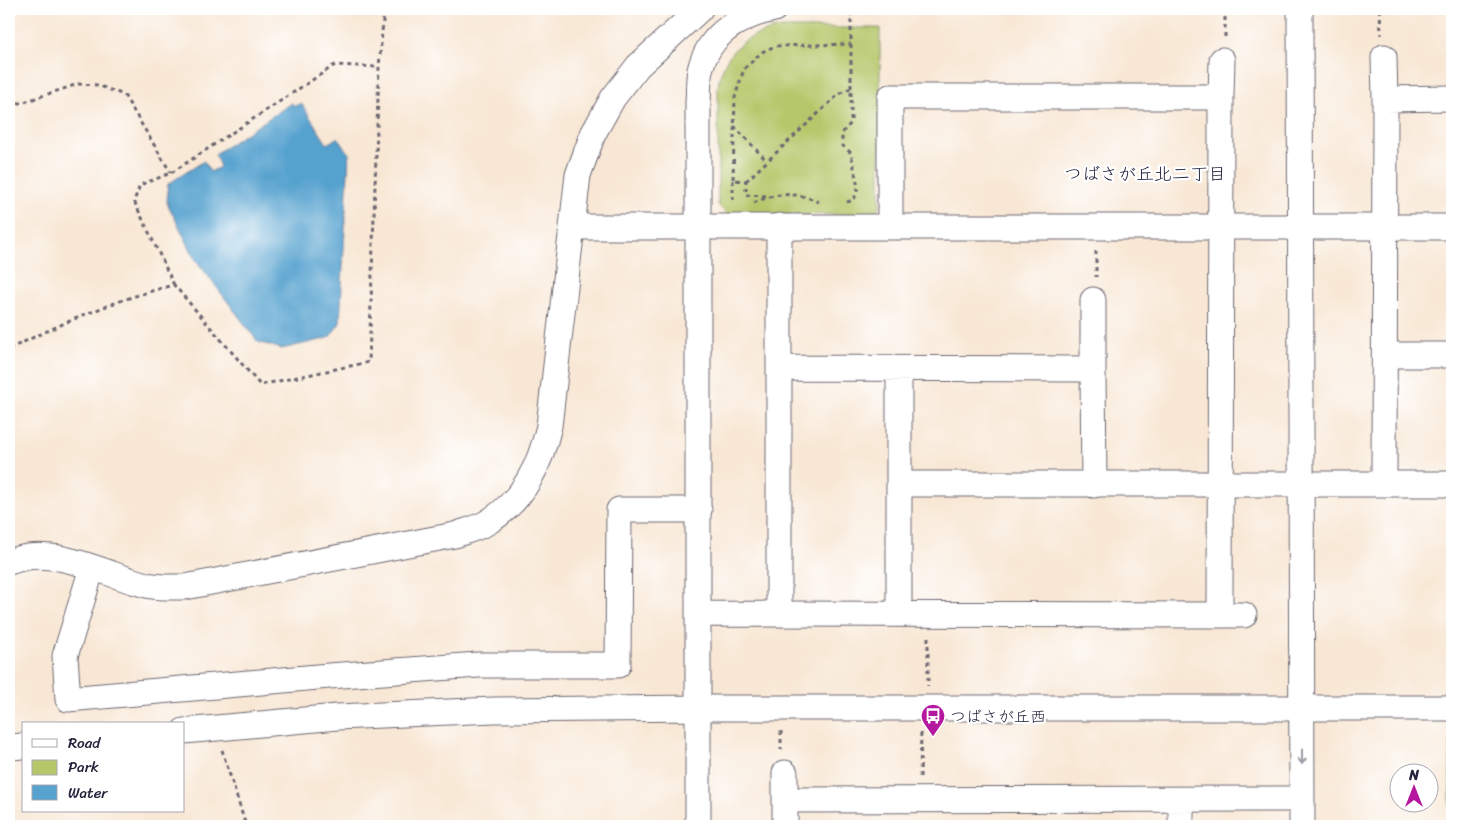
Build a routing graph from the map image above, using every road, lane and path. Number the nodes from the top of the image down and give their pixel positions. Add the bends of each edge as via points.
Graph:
1 (384, 9) edge
2 (700, 9) edge
3 (774, 9) edge
4 (851, 9) edge
5 (1300, 9) edge
6 (851, 44) junction
7 (1384, 58) dead end
8 (1222, 60) dead end
9 (379, 67) junction
10 (851, 88) junction
11 (1221, 97) junction
12 (1452, 98) edge
13 (1385, 99) junction
14 (9, 103) edge
15 (734, 126) junction
16 (767, 162) junction
17 (171, 173) junction
18 (733, 180) junction
19 (746, 181) junction
20 (767, 196) junction
21 (846, 202) dead end
22 (733, 203) junction
23 (743, 203) dead end
24 (752, 203) dead end
25 (829, 204) dead end
26 (698, 226) junction
27 (779, 226) junction
28 (890, 226) junction
29 (1221, 226) junction
30 (572, 227) junction
31 (1096, 227) junction
32 (1301, 227) junction
33 (1384, 227) junction
34 (1452, 227) edge
35 (174, 284) junction
36 (1094, 300) joint
37 (9, 349) edge
38 (1385, 355) junction
39 (1452, 355) edge
40 (779, 368) junction
41 (899, 369) junction
42 (1094, 369) junction
43 (1384, 483) junction
44 (899, 484) junction
45 (1094, 484) junction
46 (1220, 484) junction
47 (1302, 484) junction
48 (1452, 484) edge
49 (699, 510) junction
50 (9, 562) edge
51 (92, 568) junction
52 (700, 614) junction
53 (779, 614) junction
54 (899, 614) junction
55 (928, 614) junction
56 (699, 708) junction
57 (781, 708) junction
58 (925, 708) junction
59 (1302, 708) junction
60 (1452, 708) edge
61 (215, 728) junction
62 (185, 731) edge
63 (22, 746) edge
64 (9, 748) edge
65 (785, 772) joint
66 (1302, 799) junction
67 (785, 800) junction
68 (920, 800) junction
69 (1181, 800) junction
70 (246, 826) edge
71 (698, 826) edge
72 (785, 826) edge
73 (1181, 826) edge
74 (1302, 826) edge

1 - 9 path
2 - 30 street via 638,66 613,98 592,134 578,175
3 - 26 street via 754,13 718,35 700,70
4 - 6 path
5 - 32 street
6 - 10 path
6 - 15 path via 788,44 762,52 744,69 738,83
7 - 13 street
8 - 11 street
9 - 17 path via 334,66
9 - 35 path via 369,362 260,386
10 - 16 path via 839,94
10 - 21 path via 851,123 842,133 842,145 851,153 858,187 854,200
11 - 28 street via 890,97
11 - 29 street
12 - 13 street
13 - 33 street
14 - 17 path via 21,103 78,84 97,85 124,95
15 - 16 path
15 - 18 path
16 - 19 path
17 - 35 path via 140,185 134,201
18 - 19 path
18 - 22 path
19 - 20 path via 746,195
20 - 24 path
20 - 25 path via 802,194
22 - 23 path
22 - 26 path
26 - 27 street
26 - 30 street
26 - 49 street
27 - 28 street
27 - 40 street
28 - 31 street
29 - 31 street
29 - 32 street
29 - 46 street
30 - 51 street via 543,452 532,478 513,502 487,523 455,535 186,587 148,586
31 - 36 path
32 - 33 street
32 - 47 street
33 - 34 street
33 - 38 street
35 - 37 path via 78,316
36 - 42 street
38 - 39 street
38 - 43 street
40 - 41 street
40 - 53 street
41 - 42 street
41 - 44 street
42 - 45 street
43 - 47 street
43 - 48 street
44 - 45 street
44 - 54 street
45 - 46 street
46 - 47 street
46 - 55 street via 1232,615
47 - 59 street
49 - 51 street via 619,510 618,665 478,665 68,699 65,656
49 - 52 street
50 - 51 street via 32,556 51,556
52 - 53 street
52 - 56 street
53 - 54 street
54 - 55 street
55 - 58 path
56 - 57 street
56 - 61 street via 484,710 337,717
56 - 71 street
57 - 58 street
57 - 65 path via 781,763
58 - 59 street
58 - 68 path
59 - 60 street
59 -> 66 street
61 - 62 street
61 - 70 path
63 - 64 street
65 - 67 street
66 - 69 street
66 - 74 street
67 - 68 street
67 - 72 street
68 - 69 street
69 - 73 street

